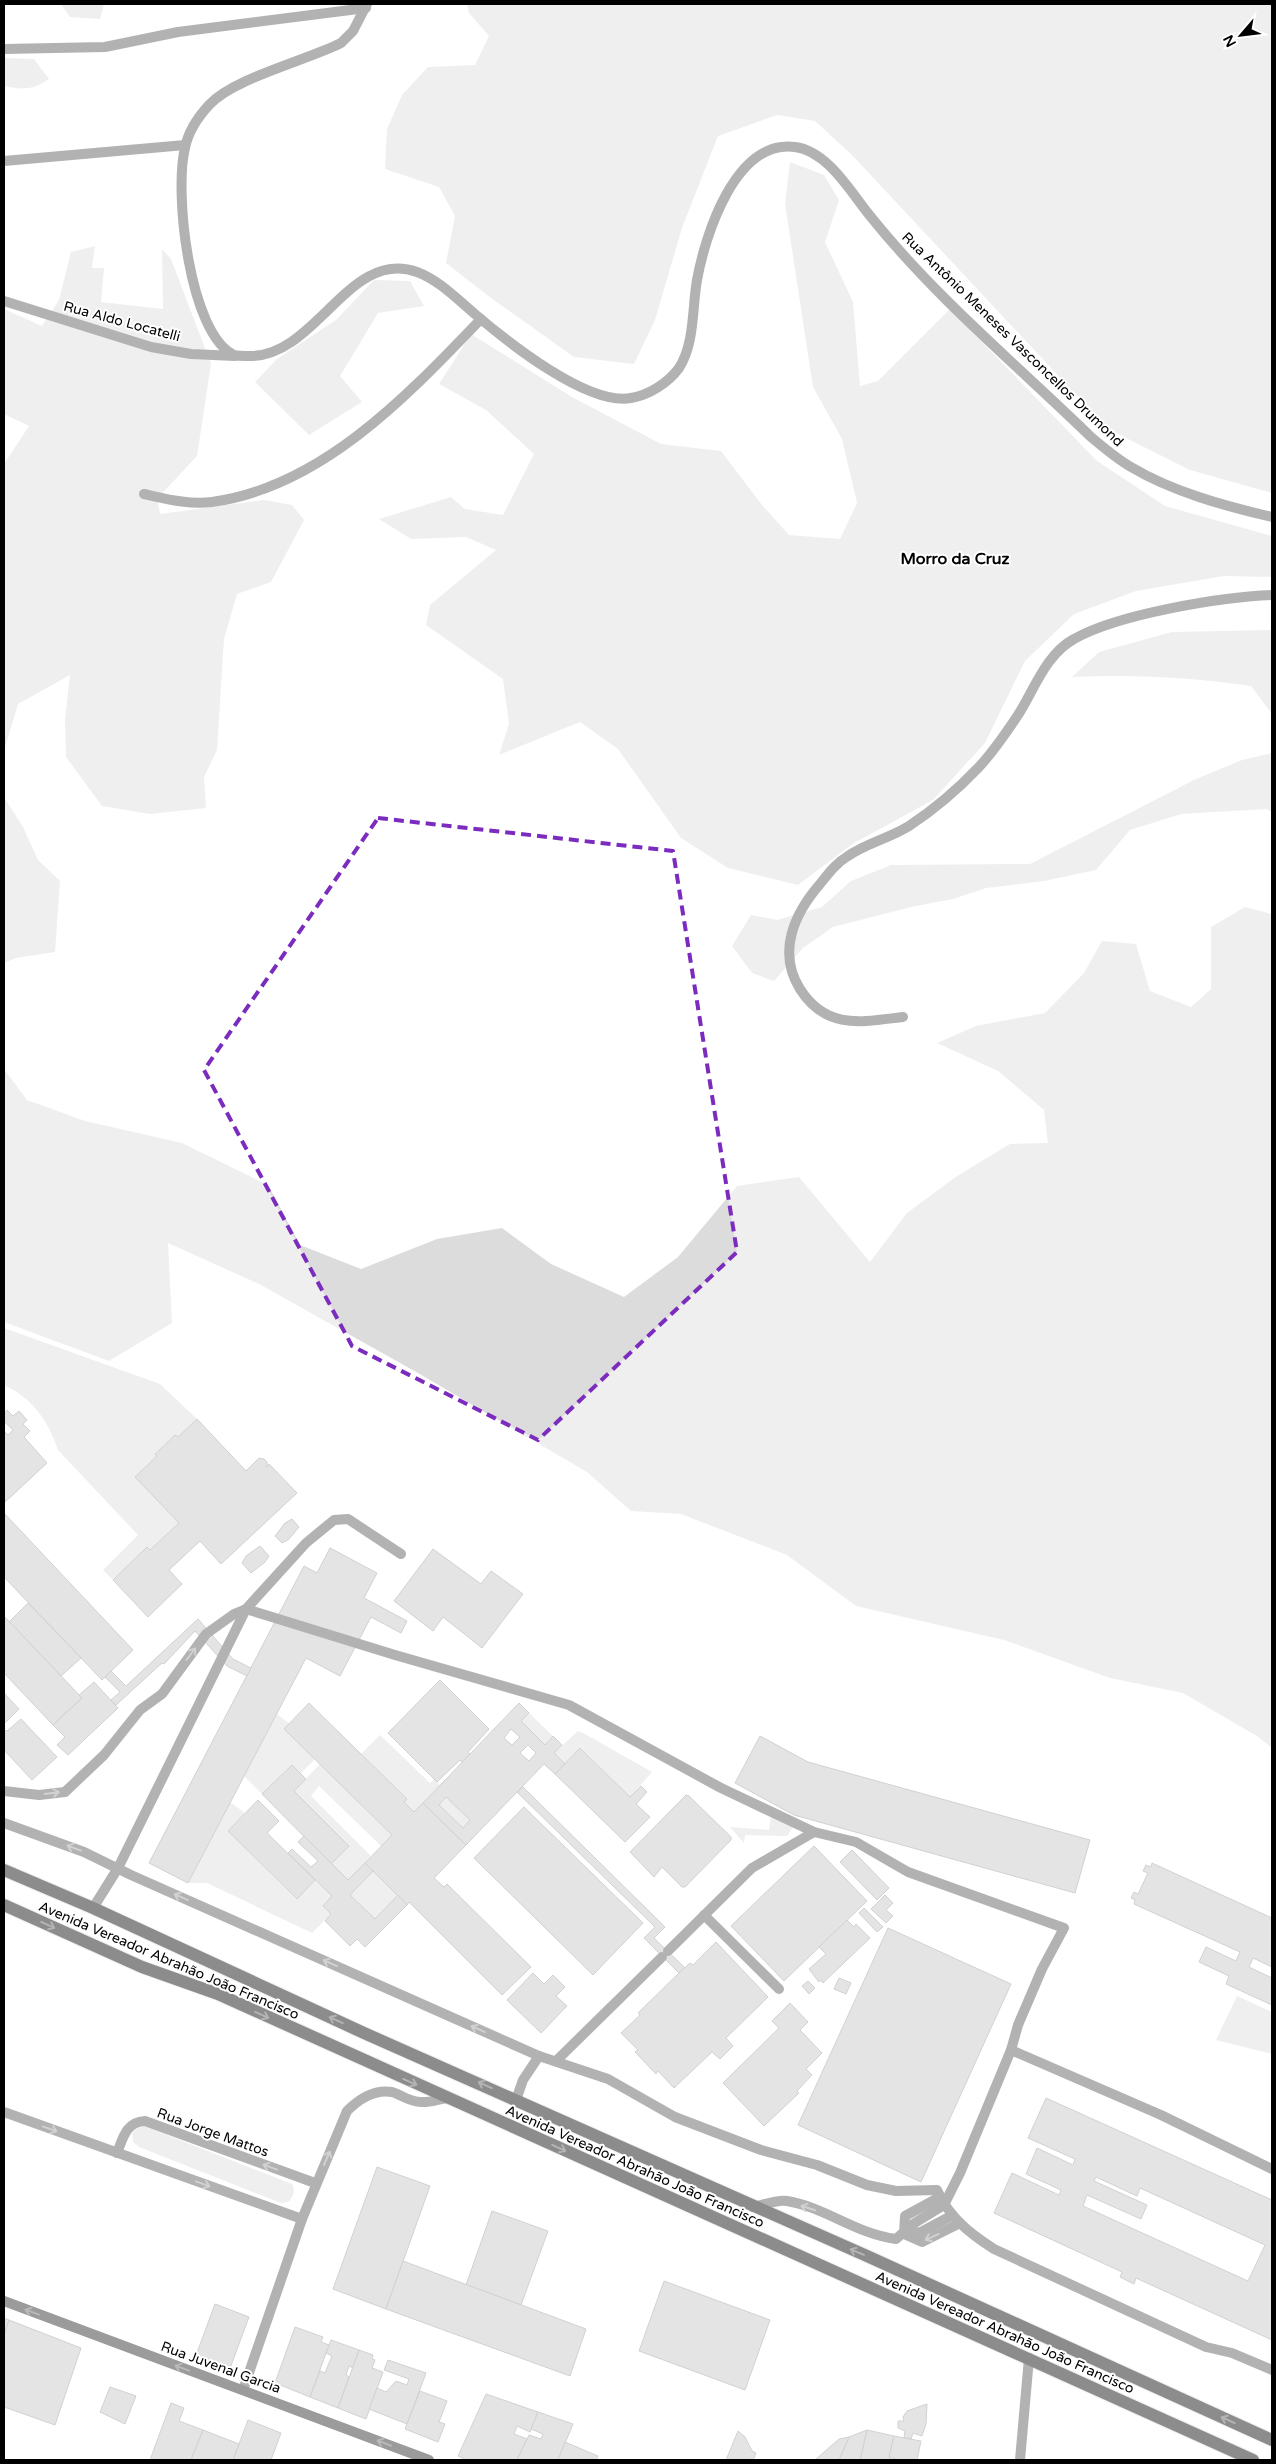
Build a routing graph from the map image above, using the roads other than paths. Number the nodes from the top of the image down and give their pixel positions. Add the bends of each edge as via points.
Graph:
1 (367, 6) edge
2 (4, 49) edge
3 (185, 145) junction
4 (4, 160) edge
5 (4, 301) edge
6 (481, 319) junction
7 (235, 356) junction
8 (144, 494) dead end
9 (1272, 517) edge
10 (1272, 595) edge
11 (903, 1017) dead end
12 (401, 1554) dead end
13 (246, 1609) junction
14 (4, 1791) edge
15 (4, 1823) edge
16 (814, 1832) junction
17 (118, 1868) junction
18 (4, 1870) edge
19 (4, 1904) edge
20 (93, 1908) junction
21 (704, 1915) junction
22 (779, 1989) dead end
23 (1011, 2050) junction
24 (539, 2056) junction
25 (556, 2061) junction
26 (448, 2098) junction
27 (516, 2100) junction
28 (4, 2112) edge
29 (116, 2153) junction
30 (1272, 2169) edge
31 (316, 2183) junction
32 (942, 2201) junction
33 (752, 2207) junction
34 (302, 2219) junction
35 (956, 2219) junction
36 (904, 2234) junction
37 (4, 2301) edge
38 (1029, 2358) junction
39 (1272, 2370) edge
40 (243, 2390) junction
41 (1272, 2440) edge
42 (429, 2460) edge
43 (1020, 2460) edge
44 (1253, 2460) edge

1 - 2 street via 178,32 105,47
1 - 3 street via 353,31 341,43 229,89 212,101 198,118
3 - 4 street
3 - 7 street via 181,189 188,260 195,291 217,340
5 - 7 street, Rua Aldo Locatelli via 151,347 191,354
6 - 7 street, Rua Antônio Meneses Vasconcellos Drumond via 442,286 417,272 398,268 376,272 357,284 297,340 275,353 256,357
6 - 8 street via 388,412 322,459 282,481 245,495 211,502 182,502
6 - 9 street, Rua Antônio Meneses Vasconcellos Drumond via 539,362 593,394 615,399 651,392 668,381 680,366 688,344 705,242 733,183 762,153 792,146 811,151 828,165 894,245 932,285 1091,438 1118,459 1152,478 1207,499
10 - 11 street via 1159,612 1108,624 1071,640 1047,666 996,746 952,794 908,827 848,855 834,866 806,900 791,930 788,953 796,982 810,1004 830,1018 859,1022
12 - 13 street via 348,1519 334,1520 306,1543
14 -> 13 street via 39,1795 65,1792 104,1755 140,1710 162,1694 206,1634
13 - 16 street via 569,1705 721,1788
13 - 17 street
17 -> 15 street
16 - 21 street via 757,1864
16 - 23 street via 856,1842 908,1872 1064,1928 1042,1969
17 - 20 street
24 -> 17 street
18 - 20 main road, Avenida Vereador Abrahão João Francisco
19 -> 26 main road, Avenida Vereador Abrahão João Francisco via 142,1967 218,1994
27 -> 20 main road, Avenida Vereador Abrahão João Francisco
21 - 22 street
21 - 25 street
23 - 30 street
23 - 32 street via 960,2173
24 - 25 street
24 - 27 street via 523,2080
25 - 32 street via 608,2078 675,2117 760,2150 817,2165 867,2185 896,2191 937,2190
31 -> 26 street via 347,2112 356,2102 380,2092 392,2092 409,2101
26 -> 38 main road, Avenida Vereador Abrahão João Francisco
27 - 33 main road, Avenida Vereador Abrahão João Francisco
28 -> 29 street
31 -> 29 street, Rua Jorge Mattos via 145,2121 136,2122 128,2128
29 -> 34 street
31 - 34 street
32 - 35 street
32 - 36 street
36 -> 33 street via 896,2240 875,2236 786,2200
41 -> 33 main road, Avenida Vereador Abrahão João Francisco
34 - 40 street
35 -> 36 street via 922,2242
35 - 39 street via 968,2233 1003,2253 1206,2347 1232,2352
40 -> 37 main road, Rua Juvenal Garcia
38 - 43 street
38 - 44 main road, Avenida Vereador Abrahão João Francisco
42 -> 40 main road, Rua Juvenal Garcia

